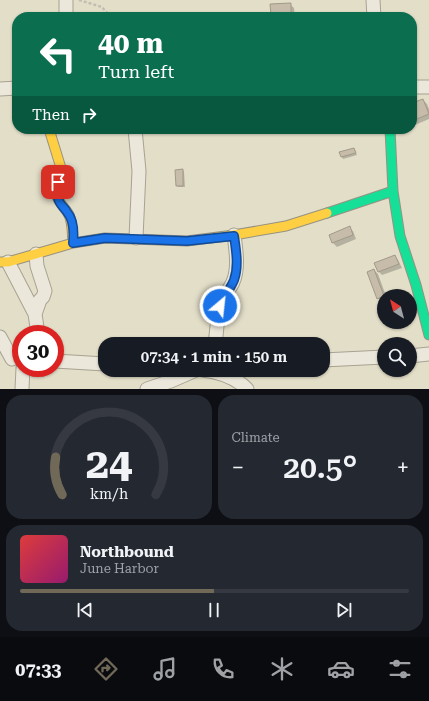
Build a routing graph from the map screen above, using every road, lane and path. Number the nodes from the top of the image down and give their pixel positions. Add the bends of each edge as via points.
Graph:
1 (66, 0) edge
2 (79, 0) edge
3 (373, 0) edge
4 (66, 12) edge
5 (106, 12) edge
6 (374, 12) edge
7 (429, 86) edge
8 (417, 87) edge
9 (12, 88) edge
10 (0, 89) edge
11 (51, 134) edge
12 (135, 134) edge
13 (390, 134) edge
14 (394, 191) junction
15 (234, 236) junction
16 (136, 238) junction
17 (73, 243) junction
18 (36, 254) junction
19 (4, 262) edge
20 (422, 285) edge
21 (35, 314) junction
22 (37, 325) edge
23 (429, 335) edge
24 (0, 337) edge
25 (216, 337) edge
26 (429, 354) edge
27 (417, 355) edge
28 (377, 357) edge
29 (11, 359) edge
30 (330, 360) edge
31 (64, 361) edge
32 (98, 363) edge
33 (23, 377) edge
34 (180, 377) edge
35 (228, 377) edge
36 (22, 389) edge
37 (147, 389) edge
38 (247, 389) edge

1 - 4 street
2 - 5 path via 102,7
3 - 6 street
7 - 8 street
9 - 10 street
11 - 17 street via 61,168 57,196 69,214
12 - 16 street via 139,171
13 - 14 street
14 - 15 street via 286,226
14 - 20 street via 400,236
15 - 16 street via 187,241
15 - 25 street via 237,252 236,272 222,299
16 - 17 street via 105,238
17 - 18 street
18 - 19 street
18 - 21 street via 45,291
19 - 21 street
20 - 23 street
21 - 22 street
24 - 29 street
26 - 27 street
28 - 30 street
31 - 32 street
33 - 36 street
34 - 37 street
35 - 38 street

